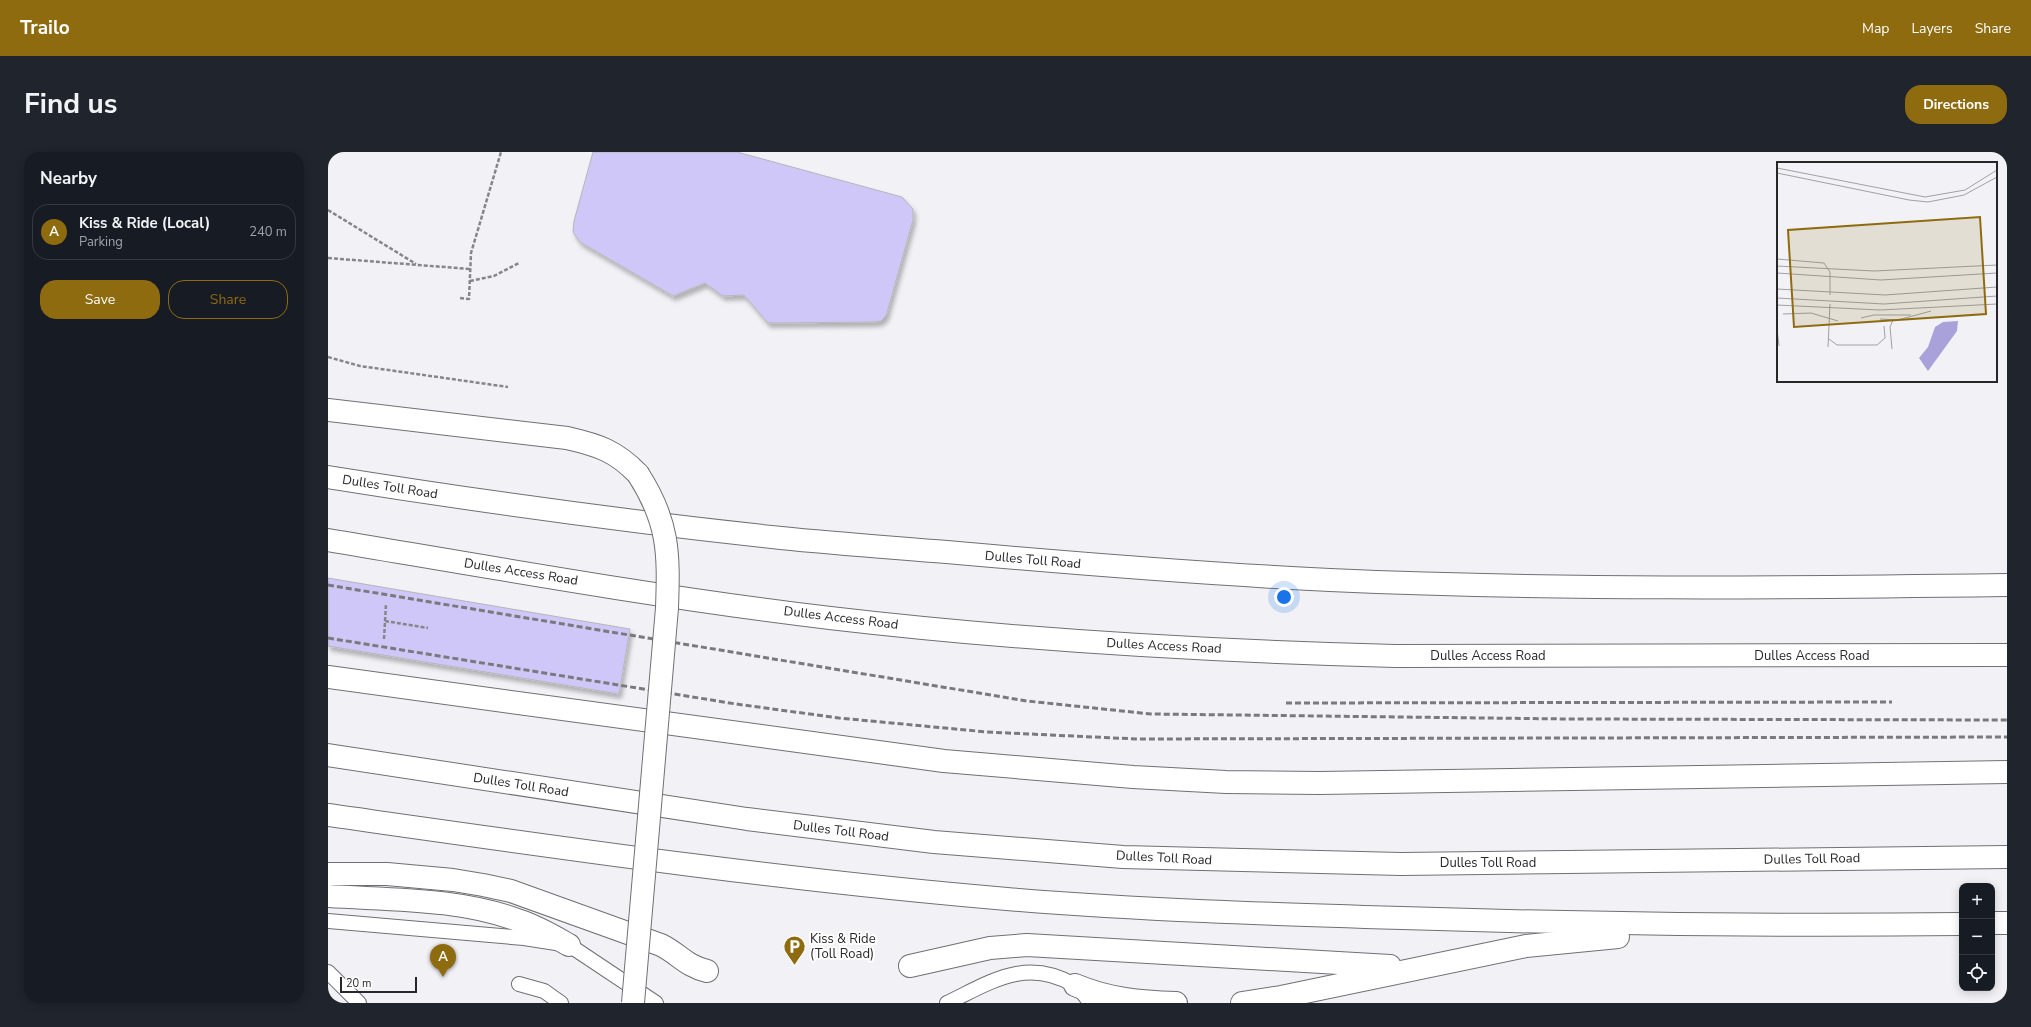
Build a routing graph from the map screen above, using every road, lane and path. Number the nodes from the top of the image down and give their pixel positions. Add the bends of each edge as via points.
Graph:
1 (501, 152) edge
2 (328, 210) edge
3 (328, 258) edge
4 (519, 263) dead end
5 (418, 264) junction
6 (470, 268) junction
7 (470, 281) junction
8 (460, 298) dead end
9 (328, 357) edge
10 (508, 387) dead end
11 (328, 410) edge
12 (328, 477) edge
13 (328, 540) edge
14 (2007, 585) edge
15 (386, 604) dead end
16 (385, 621) junction
17 (428, 628) dead end
18 (384, 639) dead end
19 (2007, 655) edge
20 (328, 677) edge
21 (328, 755) edge
22 (2007, 772) edge
23 (328, 815) edge
24 (2007, 857) edge
25 (328, 874) edge
26 (328, 896) edge
27 (328, 921) edge
28 (1995, 923) edge
29 (2007, 923) edge
30 (1959, 924) edge
31 (1751, 926) junction
32 (569, 944) junction
33 (910, 966) dead end
34 (1418, 968) junction
35 (707, 971) dead end
36 (328, 972) edge
37 (519, 984) dead end
38 (1075, 985) junction
39 (359, 1003) edge
40 (561, 1003) edge
41 (633, 1003) edge
42 (656, 1003) edge
43 (947, 1003) edge
44 (1090, 1003) edge
45 (1176, 1003) edge
46 (1242, 1003) edge

1 - 6 path via 471,253
2 - 5 path
3 - 5 path
4 - 7 path via 494,276
5 - 6 path
6 - 7 path
7 - 8 path via 469,299
9 - 10 path via 360,366
11 - 41 highway, bridge via 567,438 590,443 625,460 638,474 657,507 664,528 668,563 667,608
12 - 14 highway, Dulles Toll Road via 498,503 752,534 1061,563 1332,580 1527,585 1799,588
13 - 19 highway, Dulles Access Road via 734,606 900,625 1112,644 1395,656
15 - 16 path
16 - 17 path
16 - 18 path
20 - 22 highway via 854,750 990,766 1133,777 1226,782 1328,783
21 - 24 highway, Dulles Toll Road via 747,819 934,842 1123,857 1401,864
23 - 31 highway via 712,867 1016,900 1244,913
25 - 35 highway via 427,877 511,891 661,944 673,950 690,965
26 - 32 highway via 475,909 519,920
27 - 32 lane
28 - 29 highway
30 - 31 highway
31 - 34 highway via 1557,942
32 - 42 lane
33 - 34 highway via 990,948 1027,945
34 - 46 highway
36 - 39 lane
37 - 40 lane via 544,991
38 - 43 lane via 1050,975 1023,972 1000,978
38 - 44 lane
38 - 45 highway via 1091,992 1119,998

